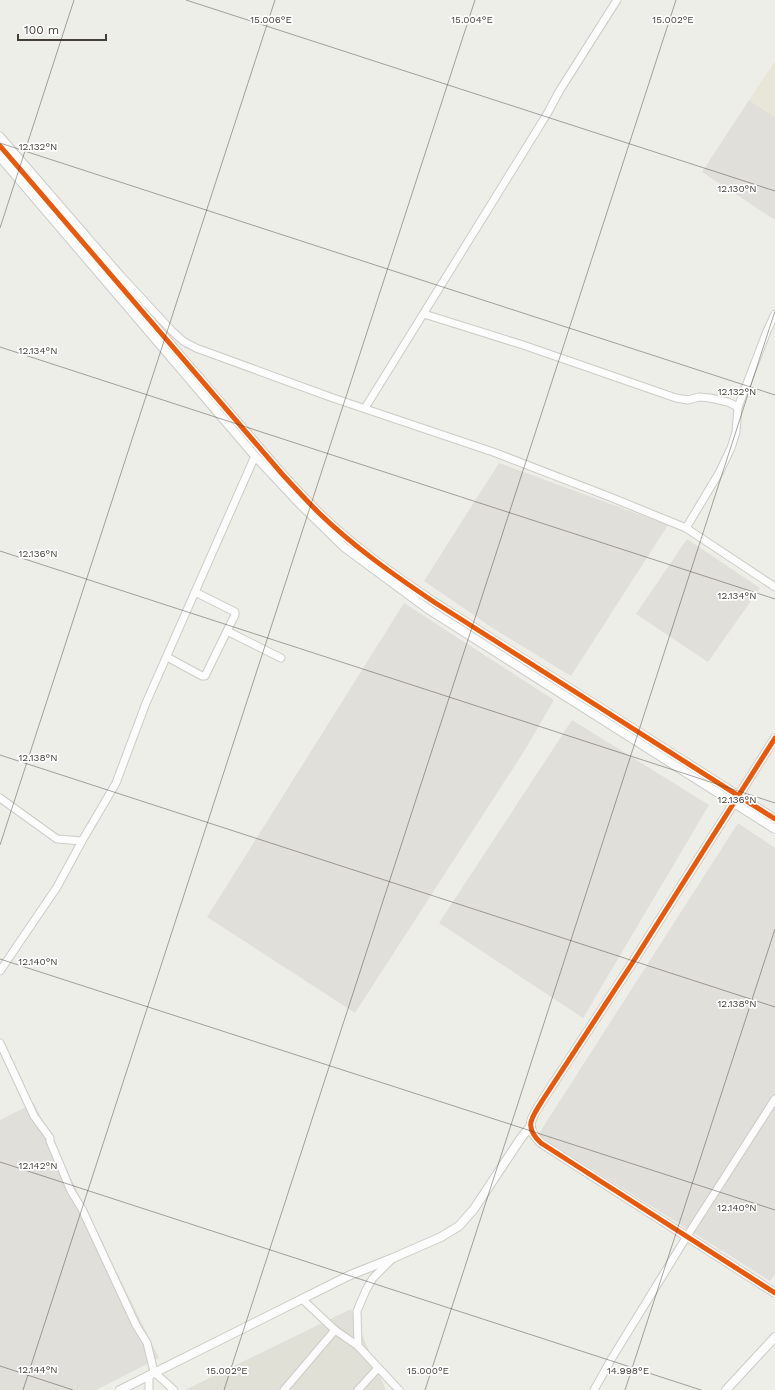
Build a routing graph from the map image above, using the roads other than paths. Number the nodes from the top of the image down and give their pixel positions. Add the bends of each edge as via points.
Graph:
1 (617, 0) edge
2 (0, 136) edge
3 (0, 146) edge
4 (0, 157) edge
5 (424, 314) junction
6 (775, 314) edge
7 (738, 406) junction
8 (365, 408) junction
9 (255, 456) junction
10 (686, 528) junction
11 (775, 587) edge
12 (195, 592) junction
13 (227, 631) junction
14 (167, 657) junction
15 (281, 658) dead end
16 (775, 738) edge
17 (0, 798) edge
18 (736, 799) junction
19 (775, 819) edge
20 (775, 829) edge
21 (82, 841) junction
22 (0, 971) edge
23 (0, 1043) edge
24 (775, 1099) edge
25 (530, 1127) junction
26 (687, 1236) junction
27 (393, 1258) junction
28 (775, 1293) edge
29 (302, 1299) junction
30 (335, 1330) junction
31 (775, 1337) edge
32 (358, 1346) junction
33 (378, 1368) junction
34 (151, 1374) junction
35 (120, 1390) edge
36 (149, 1390) edge
37 (174, 1390) edge
38 (284, 1390) edge
39 (358, 1390) edge
40 (399, 1390) edge
41 (594, 1390) edge
42 (726, 1390) edge

1 - 5 street
2 - 8 street via 121,276 183,340 209,354
3 - 18 street via 268,458 320,513 365,552 417,590
4 - 9 street
5 - 7 street via 676,398 718,399
5 - 8 street
6 - 7 street
7 - 10 street via 736,432 731,448 720,473
8 - 10 street via 496,453
9 - 12 street
9 - 18 street via 344,547 406,594 571,700
10 - 11 street
12 - 13 street via 235,612
12 - 14 street
13 - 14 street via 205,676
13 - 15 street
14 - 21 street via 146,703 116,783
16 - 18 street
17 - 21 street via 57,839
18 - 19 street
18 - 20 street
18 - 25 street via 542,1101
21 - 22 street via 57,887
23 - 34 street via 34,1116 50,1138 71,1191 147,1343
24 - 26 street
25 - 26 street via 534,1136 541,1142
25 - 27 street via 474,1210 459,1226 441,1237
26 - 28 street
26 - 41 street
27 - 29 street via 348,1276
27 - 32 street via 373,1278 357,1311
29 - 30 street
29 - 34 street
30 - 32 street
30 - 38 street
31 - 42 street
32 - 33 street
33 - 39 street
33 - 40 street
34 - 35 street
34 - 36 street
34 - 37 street

